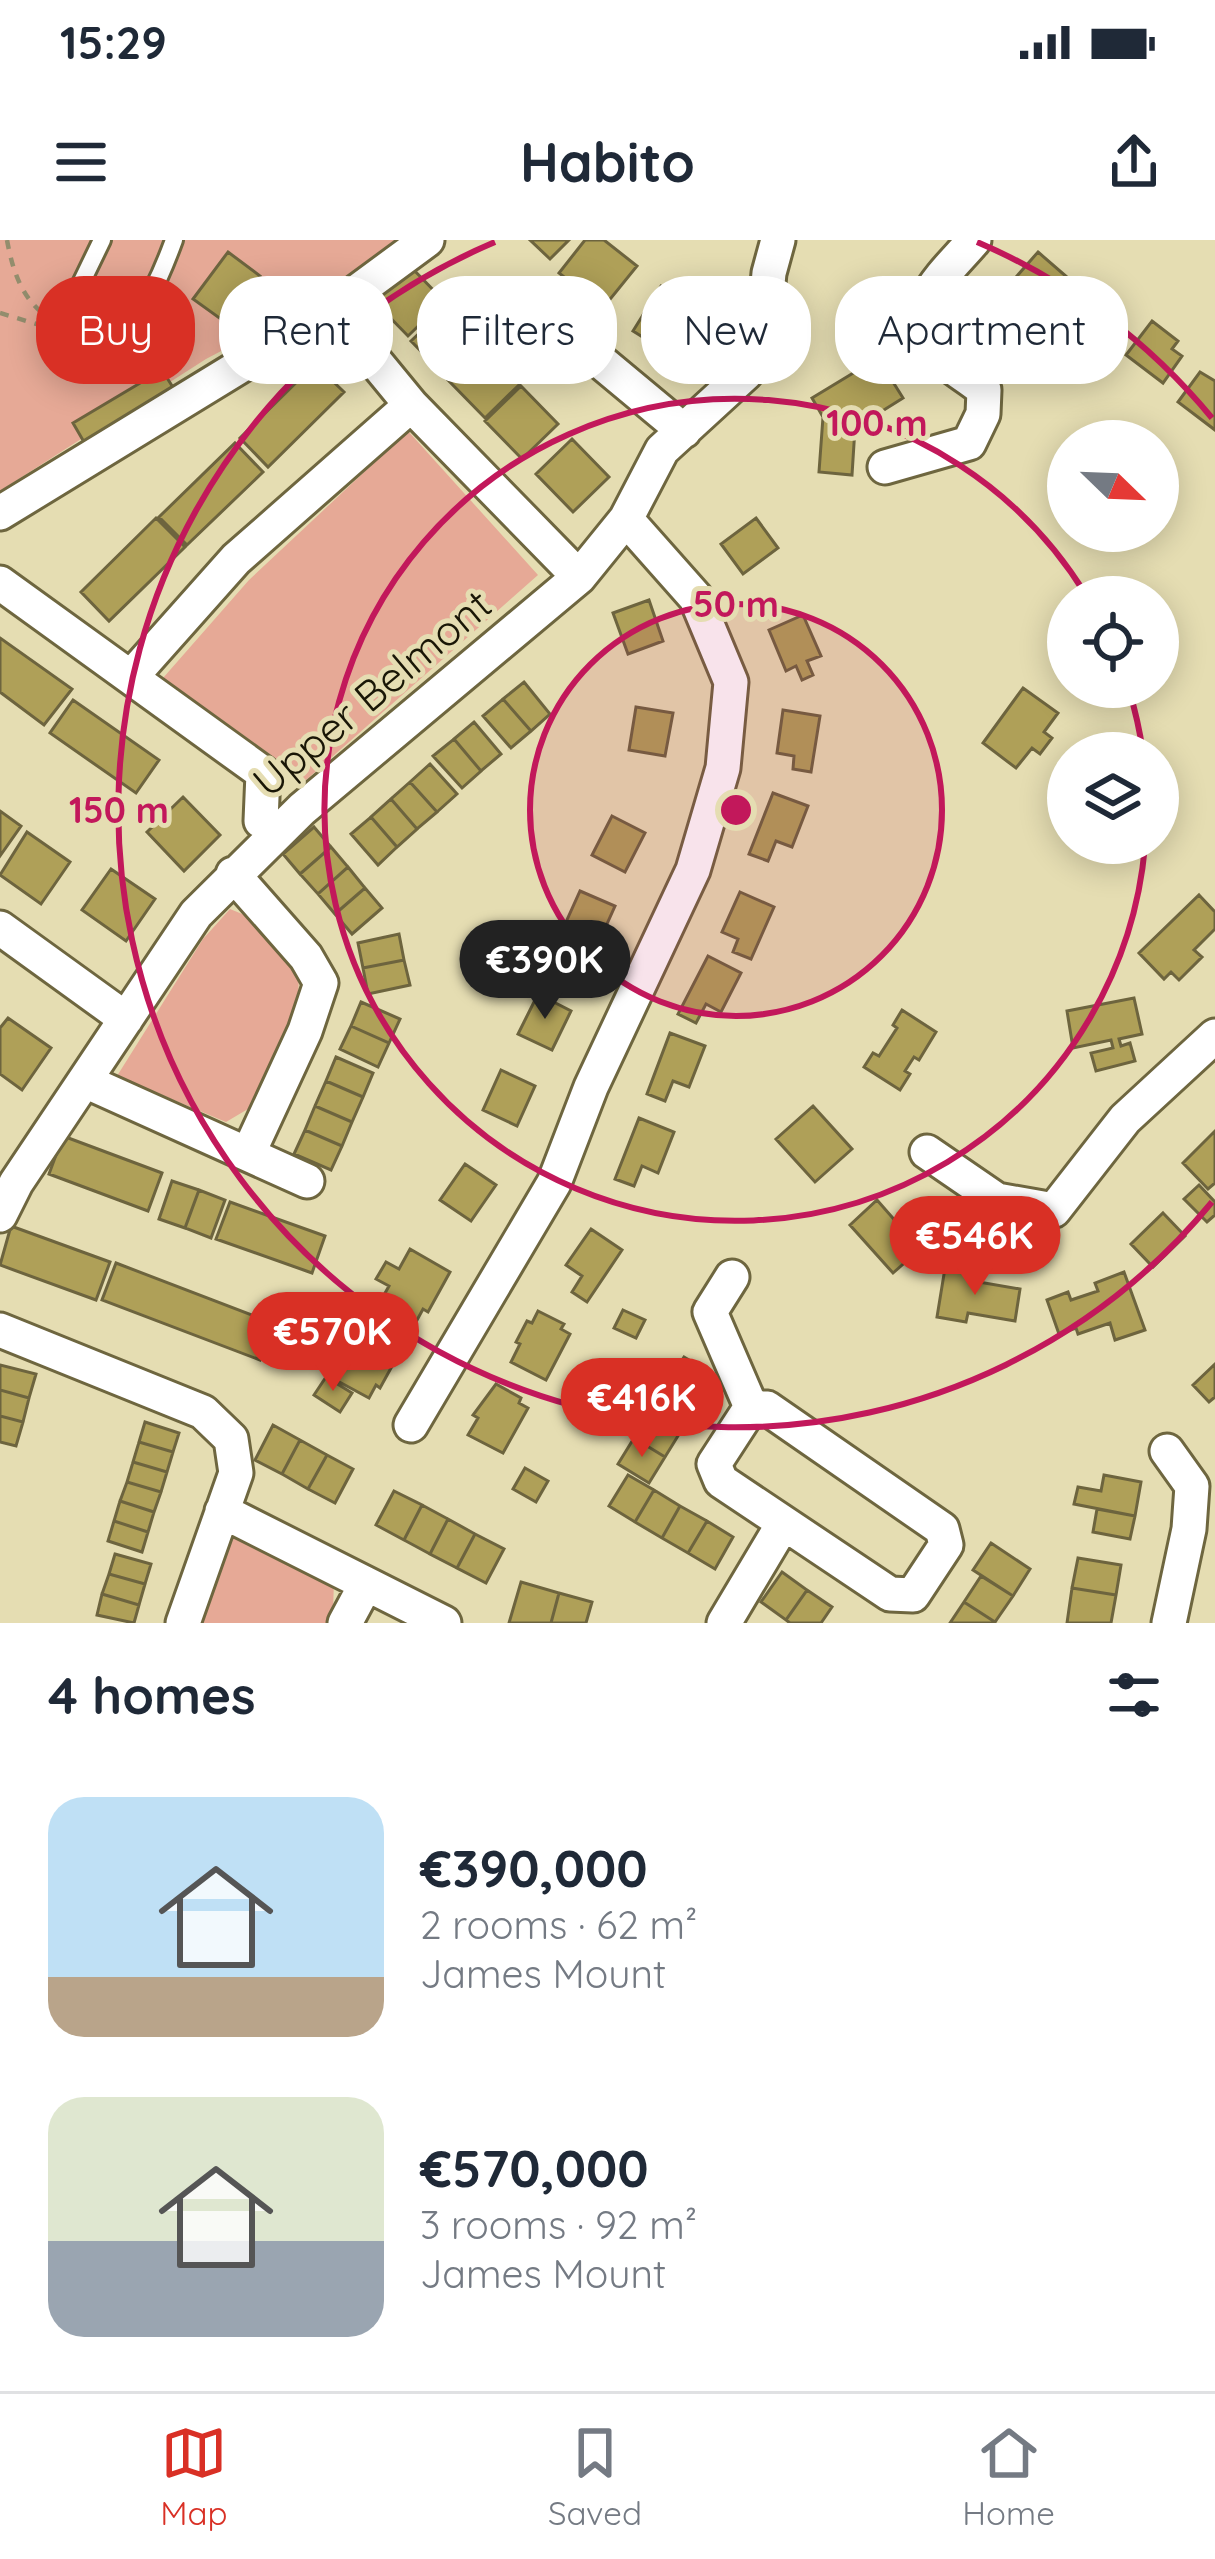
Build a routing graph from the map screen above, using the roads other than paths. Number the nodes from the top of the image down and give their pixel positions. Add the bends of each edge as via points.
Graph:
1 (102, 240) edge
2 (174, 240) edge
3 (427, 240) edge
4 (778, 240) edge
5 (974, 240) edge
6 (617, 375) edge
7 (393, 382) edge
8 (412, 404) junction
9 (684, 431) junction
10 (885, 467) dead end
11 (0, 513) edge
12 (626, 519) junction
13 (579, 577) junction
14 (0, 583) edge
15 (131, 676) junction
16 (261, 821) dead end
17 (233, 874) junction
18 (0, 928) edge
19 (126, 1019) junction
20 (1215, 1036) edge
21 (85, 1081) junction
22 (248, 1152) junction
23 (927, 1152) dead end
24 (307, 1181) dead end
25 (0, 1215) edge
26 (732, 1276) dead end
27 (0, 1330) edge
28 (751, 1407) junction
29 (411, 1425) dead end
30 (1167, 1451) dead end
31 (222, 1511) junction
32 (783, 1524) junction
33 (366, 1584) junction
34 (183, 1623) edge
35 (345, 1623) edge
36 (444, 1623) edge
37 (724, 1623) edge
38 (1169, 1623) edge

1 - 2 lane via 72,302 79,333 107,344 139,311
3 - 11 street via 332,310
4 - 9 street, Upper Belmont via 763,337 746,374
5 - 10 street via 925,298 920,329 932,350 984,390 983,414 969,443
6 - 9 street
7 - 8 street
8 - 13 street
8 - 15 street via 236,559
9 - 12 street, Upper Belmont via 662,450
12 - 13 street, Upper Belmont
12 - 29 street via 696,598 730,682 723,768 693,870 554,1183
13 - 17 street, Upper Belmont
14 - 15 street
15 - 16 street via 263,772
17 - 19 street, Upper Belmont via 196,914
17 - 22 street via 321,983
18 - 19 street
19 - 21 street, Upper Belmont
20 - 23 street via 1125,1119 1054,1210 997,1201
21 - 22 street
21 - 25 street, Upper Belmont
22 - 24 street
26 - 28 street via 710,1312
27 - 31 street via 203,1412 231,1439 236,1473
28 - 32 street via 714,1464 722,1481
28 - 32 street via 766,1408 942,1529 946,1545 913,1595 890,1594
30 - 38 street via 1192,1486
31 - 33 street
31 - 34 street
32 - 37 street
33 - 35 street
33 - 36 street

